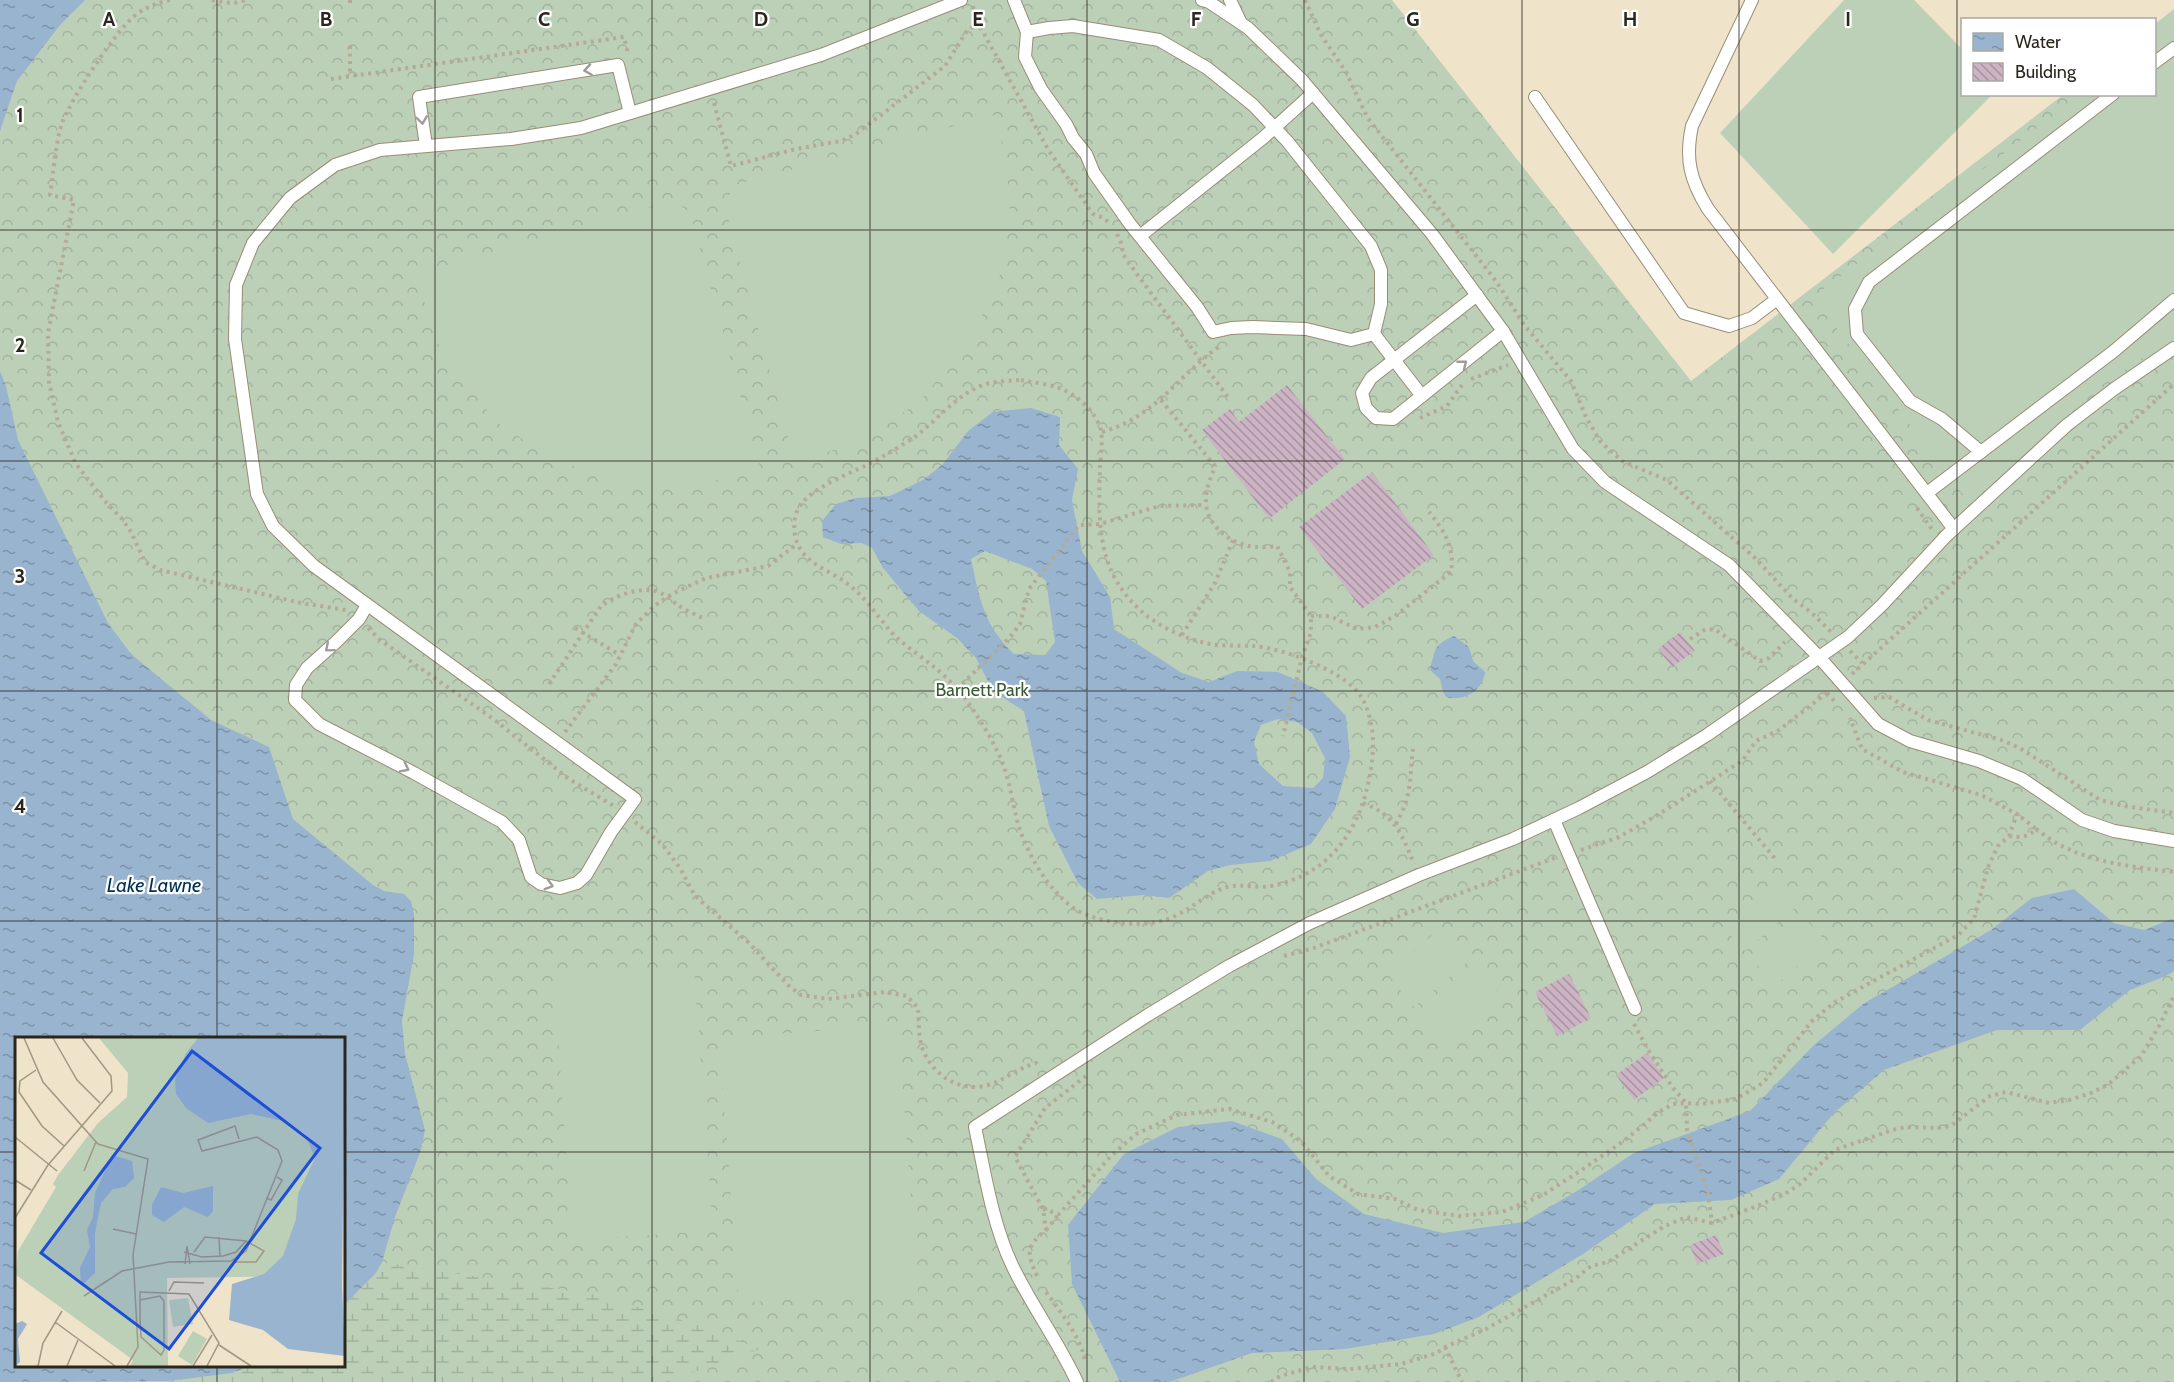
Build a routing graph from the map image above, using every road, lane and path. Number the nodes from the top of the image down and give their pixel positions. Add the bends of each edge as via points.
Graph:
1 (170, 0) edge
2 (212, 0) edge
3 (245, 0) edge
4 (350, 0) edge
5 (961, 0) edge
6 (971, 0) edge
7 (1202, 0) edge
8 (1230, 0) edge
9 (1305, 0) edge
10 (1752, 0) edge
11 (1015, 4) edge
12 (350, 6) dead end
13 (978, 23) junction
14 (1242, 24) junction
15 (1027, 32) junction
16 (350, 46) dead end
17 (2174, 48) edge
18 (629, 58) dead end
19 (2156, 62) edge
20 (350, 76) junction
21 (331, 79) dead end
22 (710, 89) junction
23 (1313, 93) junction
24 (2110, 96) edge
25 (1535, 97) dead end
26 (630, 113) junction
27 (1274, 128) junction
28 (426, 146) junction
29 (1140, 236) junction
30 (1477, 295) junction
31 (1777, 298) junction
32 (2174, 300) edge
33 (1503, 331) junction
34 (1374, 334) junction
35 (1226, 342) dead end
36 (2174, 348) edge
37 (1520, 359) junction
38 (1200, 360) junction
39 (1395, 360) junction
40 (2174, 384) edge
41 (1422, 396) junction
42 (1161, 400) junction
43 (1230, 400) dead end
44 (1414, 419) dead end
45 (1102, 432) junction
46 (1981, 452) junction
47 (1927, 493) junction
48 (1205, 505) junction
49 (1430, 512) dead end
50 (1100, 524) junction
51 (1954, 529) junction
52 (1233, 540) junction
53 (797, 544) junction
54 (667, 597) junction
55 (368, 605) junction
56 (1812, 613) junction
57 (1311, 616) junction
58 (359, 619) junction
59 (705, 619) dead end
60 (574, 628) dead end
61 (583, 632) junction
62 (1794, 632) junction
63 (1182, 635) junction
64 (1690, 639) dead end
65 (1841, 642) junction
66 (620, 655) junction
67 (1302, 657) junction
68 (1819, 657) junction
69 (1862, 663) junction
70 (1851, 673) junction
71 (1854, 679) dead end
72 (1841, 682) junction
73 (549, 684) dead end
74 (957, 688) junction
75 (1827, 693) junction
76 (1867, 696) dead end
77 (1284, 736) dead end
78 (557, 742) junction
79 (1414, 745) dead end
80 (544, 759) junction
81 (1710, 781) junction
82 (1363, 803) junction
83 (624, 813) junction
84 (2174, 813) edge
85 (2017, 814) junction
86 (1554, 820) junction
87 (1396, 825) junction
88 (2036, 829) junction
89 (2009, 836) junction
90 (2174, 841) edge
91 (1569, 854) junction
92 (1777, 861) dead end
93 (2174, 872) edge
94 (1419, 876) junction
95 (1276, 958) dead end
96 (2174, 996) edge
97 (1635, 1009) dead end
98 (1633, 1023) dead end
99 (1090, 1073) dead end
100 (1050, 1079) junction
101 (1686, 1103) junction
102 (1043, 1209) junction
103 (1059, 1214) junction
104 (1712, 1220) junction
105 (1046, 1230) junction
106 (1445, 1347) junction
107 (1086, 1368) dead end
108 (1077, 1382) edge
109 (1271, 1382) edge
110 (1462, 1382) edge

1 - 58 path via 153,4 135,15 117,34 62,124 50,195 74,200 48,333 49,382 58,422 76,464 122,519 145,562 160,570 347,610
2 - 3 path
4 - 12 path
5 - 22 lane via 821,55
6 - 13 path
7 - 14 lane
8 - 14 lane
9 - 56 path via 1320,35 1346,72 1367,117 1571,381 1600,441 1622,461 1667,480
10 - 31 lane via 1692,126 1689,169 1708,209
11 - 15 lane
13 - 22 path via 966,32 945,66 856,134 841,141 731,166
13 - 38 path via 1049,151 1093,214 1104,218 1115,231 1123,254
14 - 23 lane
15 - 27 lane via 1073,26 1159,40 1207,68 1253,105
15 - 29 lane via 1025,57 1041,89
16 - 20 path
17 - 19 lane
18 - 20 path via 624,37
20 - 21 path
22 - 26 lane
23 - 27 lane
23 - 30 lane via 1432,234
24 - 46 lane via 1869,282 1855,309 1857,334 1910,401 1942,419
25 - 31 lane via 1684,313 1729,326 1752,318
26 - 28 lane via 581,128
26 -> 28 lane via 618,65 442,93 419,97
27 - 29 lane
27 - 34 lane via 1371,246 1381,270 1381,304
28 - 55 lane via 380,150 335,165 290,198 253,243 236,285 235,339 257,494 273,526 314,566
29 - 34 lane via 1213,332 1253,327 1306,328 1351,340
30 - 33 lane
30 - 39 lane
31 - 47 lane
32 - 46 lane
33 - 37 lane
41 -> 33 lane
34 - 39 lane
35 - 38 path
36 - 51 lane via 2067,425
37 - 44 path via 1475,375 1447,406
37 - 62 lane via 1573,449 1605,482 1729,565
38 - 42 path
38 - 43 path
39 - 41 lane
39 - 41 lane via 1371,378 1362,393 1366,408 1376,418 1393,419
40 - 69 path
42 - 45 path via 1122,426
42 - 48 path via 1215,466
45 - 50 path
45 - 53 path via 1079,399 1061,388 1021,380 979,386 914,437 801,503 795,517
46 - 47 lane
47 - 51 lane
48 - 50 path via 1159,506
48 - 52 path via 1219,531
49 - 57 path via 1447,538 1453,558 1451,572 1375,627 1357,629 1330,616
50 - 63 path via 1108,567 1122,590 1140,610 1166,629
50 - 74 path via 1079,525 1029,590 1020,624 1012,635
51 - 65 lane
52 - 57 path via 1248,546 1277,546 1290,572 1290,587
52 - 63 path via 1215,583
53 - 54 path via 768,566 706,578
53 - 74 path via 808,559 863,597 894,635
54 - 59 path
54 - 61 path via 640,590 611,598
54 - 66 path via 636,624
55 - 58 lane
55 - 78 lane
56 - 62 path
56 - 65 path
57 - 67 path via 1311,632
58 - 80 path via 380,640
58 -> 83 lane via 307,668 296,685 295,700 320,724 502,822 519,840 531,877 541,884 560,888 577,883 586,875
60 - 61 path
61 - 66 path
61 - 73 path
62 - 64 path via 1760,662 1716,630 1706,628
62 - 68 lane
63 - 67 path via 1202,643 1253,646
65 - 68 lane
65 - 69 path
66 - 78 path
67 - 77 path
67 - 82 path via 1359,693 1369,714 1374,744
68 - 72 lane
68 - 86 lane via 1647,772
69 - 70 path
70 - 71 path
70 - 72 path
72 - 75 path
72 - 90 lane via 1878,724 1910,741 2022,778 2082,820 2114,831
74 - 82 path via 1001,760 1020,828 1034,859 1052,888 1074,908 1101,921 1133,924 1165,920 1228,886 1270,887 1296,878 1338,851
75 - 81 path via 1779,730 1756,741 1742,761
75 - 85 path via 1851,719 1862,749 1903,772 1981,795
76 - 84 path via 1889,697 1928,720 2020,748 2100,800
78 - 80 path
78 - 83 lane via 635,799
79 - 87 path via 1407,798
80 - 83 path
81 - 91 path via 1618,837
81 - 92 path
82 - 87 path
83 - 100 path via 662,844 695,896 801,995 828,999 885,992 907,996 918,1008 923,1050 952,1083 970,1088 993,1083 1024,1066 1036,1064
85 - 88 path
85 - 89 path
86 - 91 lane
86 - 94 lane
87 - 94 path
88 - 89 path via 2019,838
88 - 93 path via 2085,856
89 - 101 path via 1998,846 1988,867 1974,919 1958,935 1835,1002 1812,1021 1763,1083 1736,1100
91 - 95 path via 1314,948
91 - 97 lane
94 - 100 lane via 1310,923 1229,966
96 - 104 path via 2141,1056 2109,1084 2069,1100 2049,1103 2006,1092 1990,1096 1952,1125 1906,1127 1835,1150 1785,1194
98 - 101 path
99 - 102 path via 1045,1108 1015,1157
100 - 108 lane via 975,1127 998,1228 1013,1267
101 - 103 path via 1673,1104 1659,1112 1543,1195 1502,1212 1459,1216 1418,1210 1395,1198 1358,1194 1329,1176 1301,1141 1272,1122 1229,1109 1177,1115 1136,1134
101 - 104 path via 1687,1130 1708,1192
102 - 103 path
102 - 105 path
103 - 105 path
104 - 106 path via 1686,1217 1663,1227 1608,1262 1591,1266 1486,1329
105 - 107 path via 1033,1240 1029,1257 1040,1284 1084,1352
106 - 109 path via 1401,1364 1350,1369 1312,1367
106 - 110 path

